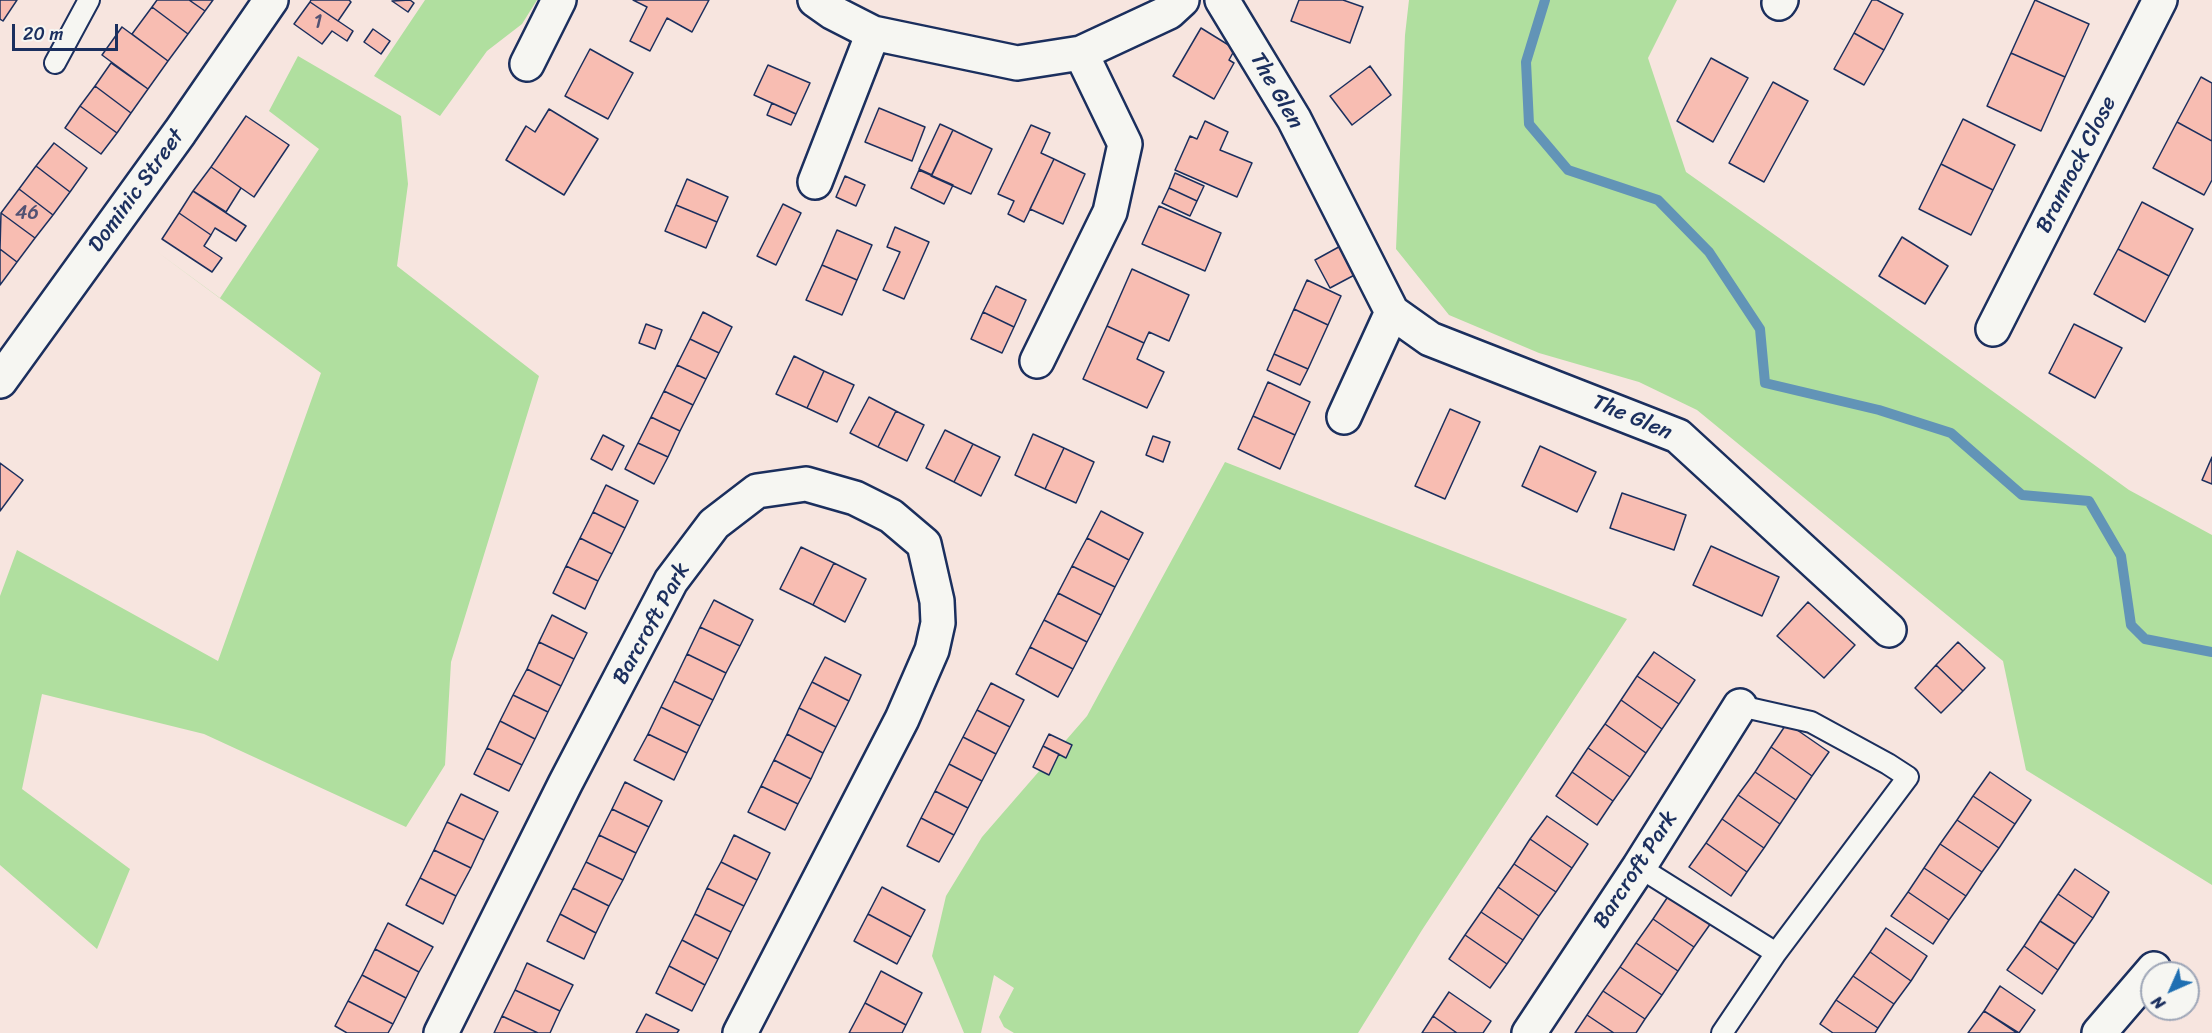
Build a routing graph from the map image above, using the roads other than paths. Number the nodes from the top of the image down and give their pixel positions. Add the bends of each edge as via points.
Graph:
1 (89, 0) edge
2 (271, 0) edge
3 (559, 0) edge
4 (814, 0) edge
5 (1182, 0) edge
6 (1222, 0) edge
7 (2160, 0) edge
8 (873, 33) junction
9 (1081, 53) junction
10 (55, 63) dead end
11 (527, 64) dead end
12 (815, 182) dead end
13 (1392, 312) junction
14 (1994, 329) dead end
15 (1037, 361) dead end
16 (0, 381) edge
17 (1344, 417) dead end
18 (1889, 630) dead end
19 (1740, 706) joint
20 (1639, 867) junction
21 (1776, 953) junction
22 (2140, 985) edge
23 (441, 1033) edge
24 (740, 1033) edge
25 (1529, 1033) edge
26 (1722, 1033) edge
27 (2099, 1033) edge

1 - 10 lane
2 - 16 street, Dominic Street
3 - 11 street
4 - 8 street
5 - 9 street via 1169,12
6 - 13 street, The Glen via 1293,118
7 - 14 street, Brannock Close
8 - 9 street via 1017,63
8 - 12 street
9 - 15 street via 1125,144 1110,212
13 - 17 street
13 - 18 street, The Glen via 1430,339 1678,436
19 - 20 street, Barcroft Park
19 - 21 lane via 1811,722 1908,777
20 - 21 lane
20 - 25 street, Barcroft Park
21 - 26 lane
22 - 27 street
23 - 24 street, Barcroft Park via 671,581 714,524 757,491 806,484 864,502 891,516 924,544 938,623 932,650 902,719

